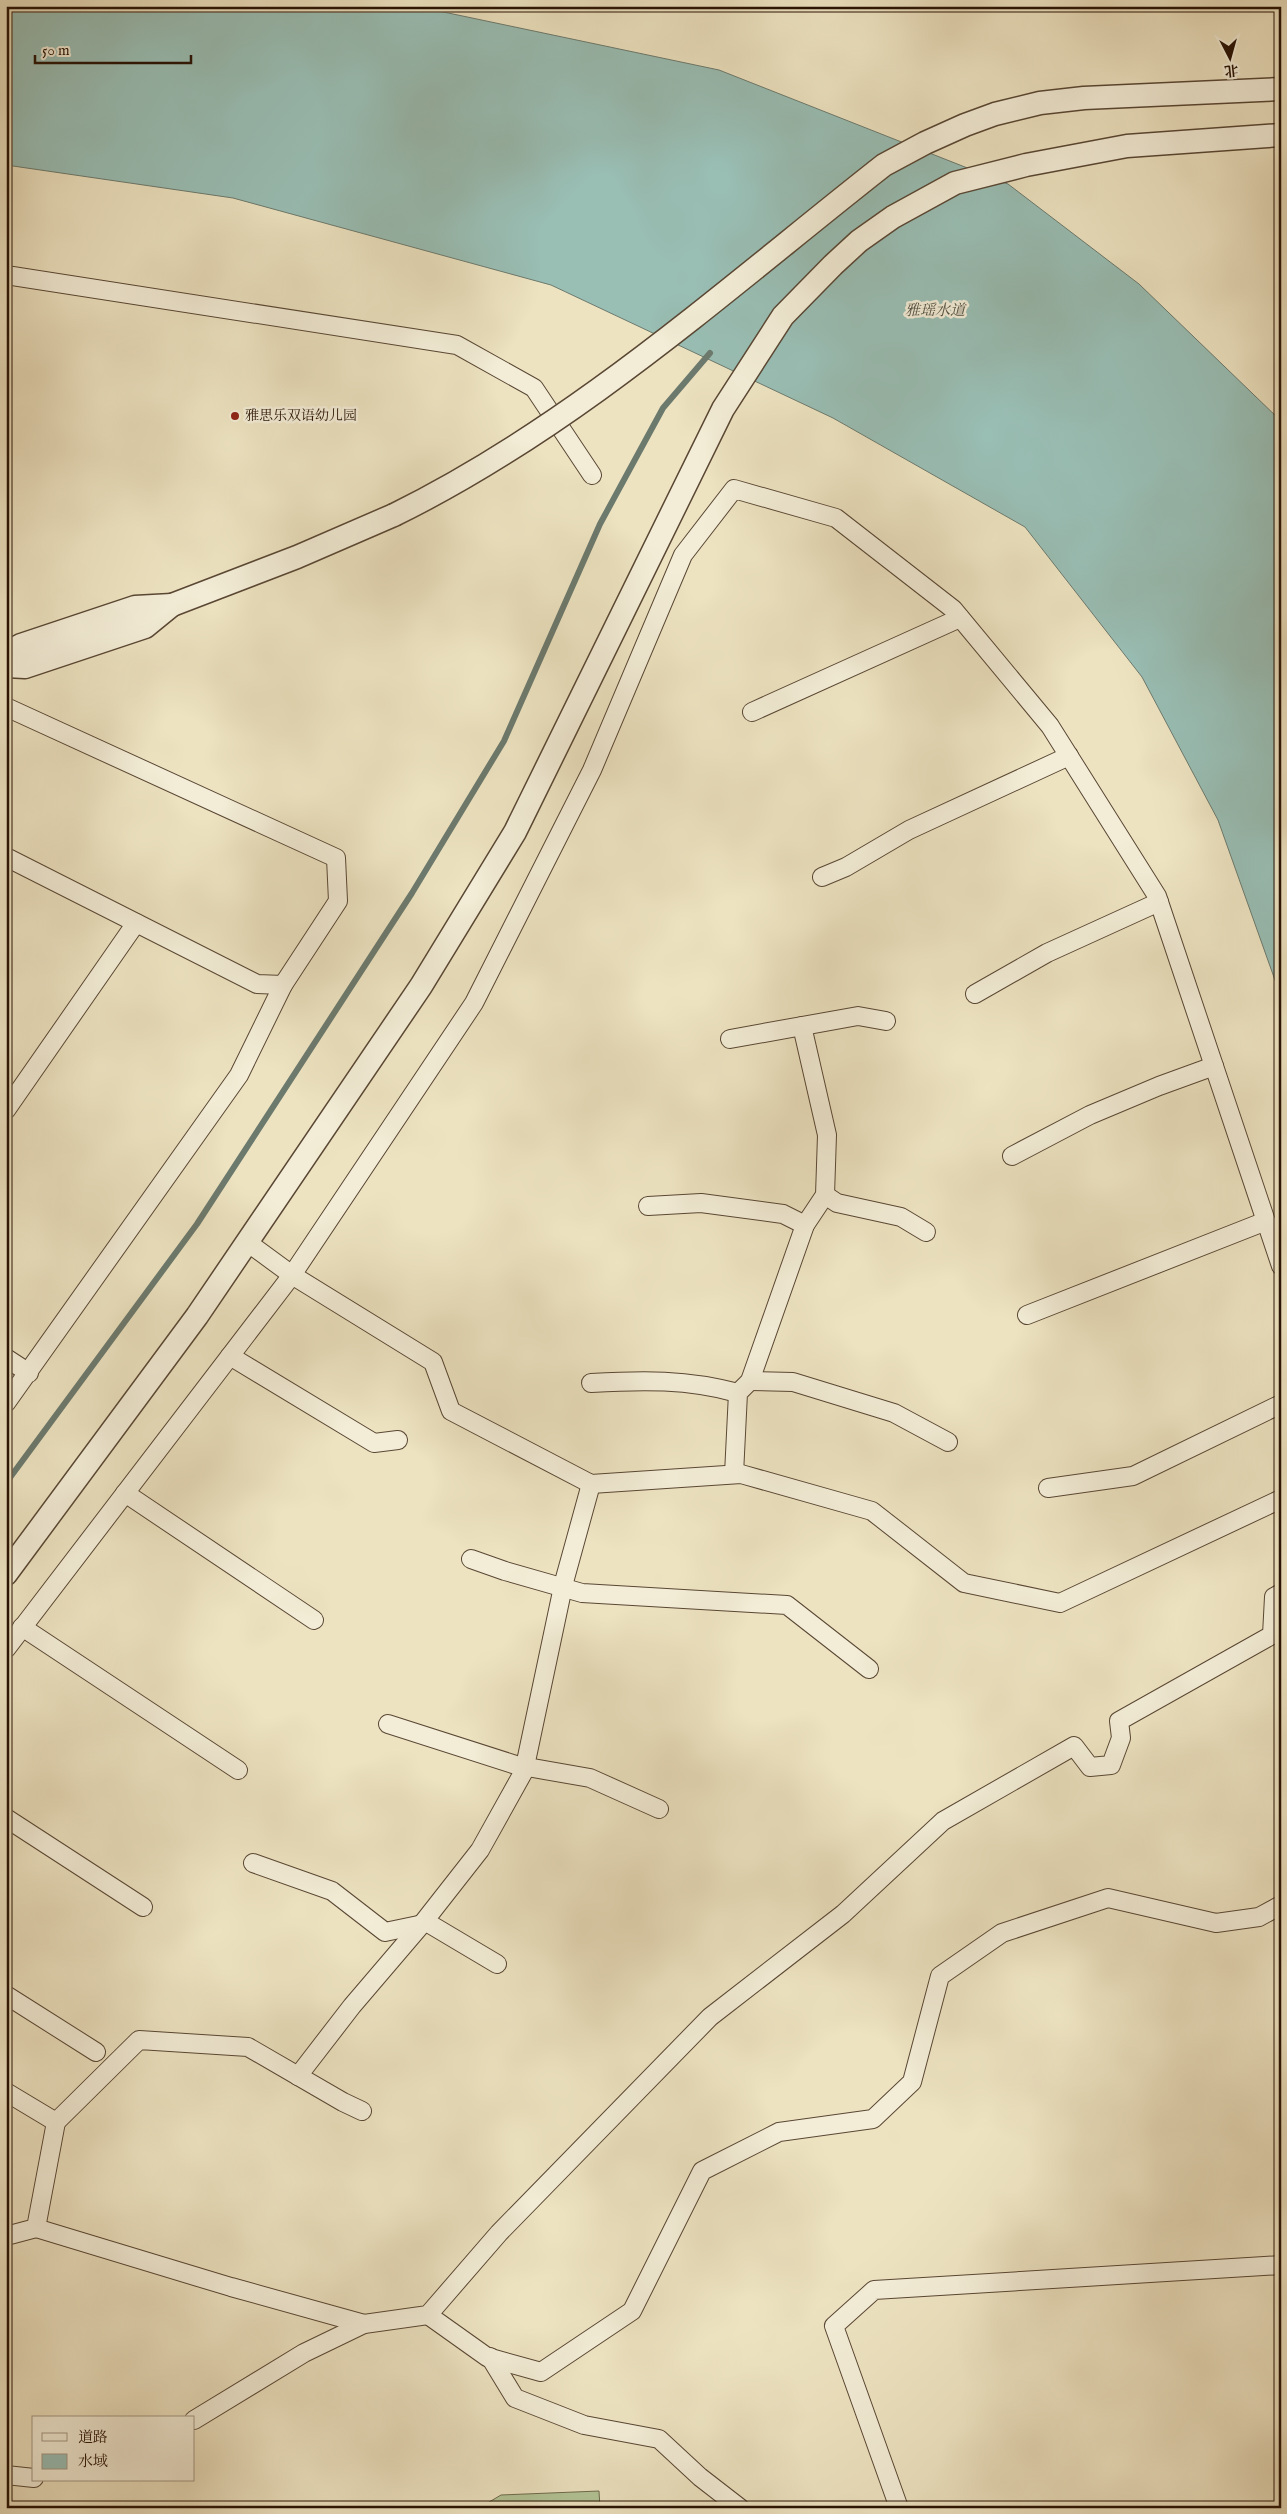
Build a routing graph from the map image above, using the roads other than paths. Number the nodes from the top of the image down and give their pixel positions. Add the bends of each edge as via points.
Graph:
1 (1281, 89) edge
2 (1281, 135) edge
3 (6, 275) edge
4 (592, 475) dead end
5 (172, 605) junction
6 (960, 618) junction
7 (6, 653) edge
8 (6, 666) edge
9 (6, 707) edge
10 (752, 712) dead end
11 (1070, 756) junction
12 (6, 857) edge
13 (822, 877) dead end
14 (1159, 902) junction
15 (136, 923) junction
16 (283, 985) junction
17 (975, 994) dead end
18 (886, 1021) dead end
19 (802, 1026) junction
20 (730, 1039) dead end
21 (1214, 1066) junction
22 (6, 1110) edge
23 (1012, 1156) dead end
24 (825, 1195) junction
25 (648, 1206) dead end
26 (1266, 1221) junction
27 (805, 1225) junction
28 (926, 1232) dead end
29 (247, 1242) junction
30 (1281, 1266) edge
31 (292, 1275) junction
32 (1027, 1315) dead end
33 (230, 1356) junction
34 (6, 1358) edge
35 (29, 1373) junction
36 (591, 1383) dead end
37 (744, 1387) junction
38 (6, 1403) edge
39 (1281, 1404) edge
40 (398, 1440) dead end
41 (948, 1442) dead end
42 (734, 1474) junction
43 (591, 1484) junction
44 (1048, 1488) dead end
45 (125, 1492) junction
46 (1281, 1499) edge
47 (471, 1559) dead end
48 (6, 1574) edge
49 (1281, 1593) edge
50 (314, 1620) dead end
51 (22, 1628) junction
52 (6, 1650) edge
53 (869, 1669) dead end
54 (388, 1724) dead end
55 (238, 1770) dead end
56 (658, 1810) dead end
57 (6, 1818) edge
58 (253, 1863) dead end
59 (1281, 1905) edge
60 (143, 1907) dead end
61 (422, 1924) junction
62 (498, 1964) dead end
63 (6, 1995) edge
64 (96, 2052) dead end
65 (298, 2076) junction
66 (6, 2092) edge
67 (362, 2111) dead end
68 (56, 2122) junction
69 (36, 2228) junction
70 (6, 2236) edge
71 (1281, 2265) edge
72 (428, 2315) junction
73 (364, 2324) junction
74 (490, 2358) junction
75 (195, 2419) edge
76 (6, 2476) edge
77 (32, 2478) edge
78 (740, 2508) edge
79 (899, 2508) edge

1 - 5 street, bridge via 1040,103 995,114 925,143 884,166 636,362 538,433 449,488 297,557
2 - 29 street via 1127,146 1026,164 955,183 893,217 859,241 783,316 722,409 515,832 421,986
3 - 4 street via 456,345 534,388
5 - 7 street via 135,607
5 - 8 street via 145,627 25,667
6 - 10 street
6 - 11 street via 1050,726
6 - 31 street via 953,609 836,518 734,490 683,555 592,770 474,1003
9 - 16 street via 336,858 338,901
11 - 13 street via 909,830 846,867
11 - 14 street
12 - 15 street
14 - 17 street via 1047,953
14 - 21 street
15 - 16 street via 257,984
15 - 22 street
16 - 35 street via 239,1076
18 - 19 street via 858,1016
19 - 20 street
19 - 24 street via 827,1135
21 - 23 street via 1090,1115
21 - 26 street
24 - 27 street
24 - 28 street via 836,1203 901,1217
25 - 27 street via 701,1203 783,1214
26 - 30 street
26 - 32 street
27 - 37 street
29 - 31 street
29 - 48 street via 197,1316
31 - 33 street
31 - 43 street via 433,1362 451,1411
33 - 40 street via 374,1443
33 - 45 street
34 - 35 street
35 - 38 street
36 - 37 street via 647,1380
37 - 41 street via 793,1382 894,1413
37 - 42 street
39 - 44 street via 1132,1476
42 - 43 street
42 - 46 street via 872,1511 964,1582 1060,1603
43 - 61 street via 564,1582 524,1771 480,1850
45 - 50 street
45 - 51 street
47 - 53 street via 582,1593 787,1605
49 - 72 street via 1274,1597 1272,1635 1119,1721 1121,1738 1111,1765 1090,1767 1074,1746 943,1821 843,1914 710,2017 499,2233
51 - 52 street
51 - 55 street
54 - 56 street via 516,1765 590,1778
57 - 60 street
58 - 61 street via 332,1891 386,1932
59 - 74 street via 1260,1917 1216,1923 1108,1898 1002,1933 940,1976 912,2082 872,2118 778,2132 702,2171 632,2311 541,2372
61 - 62 street via 428,1923
61 - 65 street
63 - 64 street
65 - 67 street
65 - 68 street via 248,2047 139,2040
66 - 68 street
68 - 69 street
69 - 70 street
69 - 73 street
71 - 79 street via 874,2290 834,2326
72 - 73 street
72 - 74 street
73 - 75 street via 304,2353
74 - 78 street via 515,2398 584,2425 659,2439
76 - 77 street

